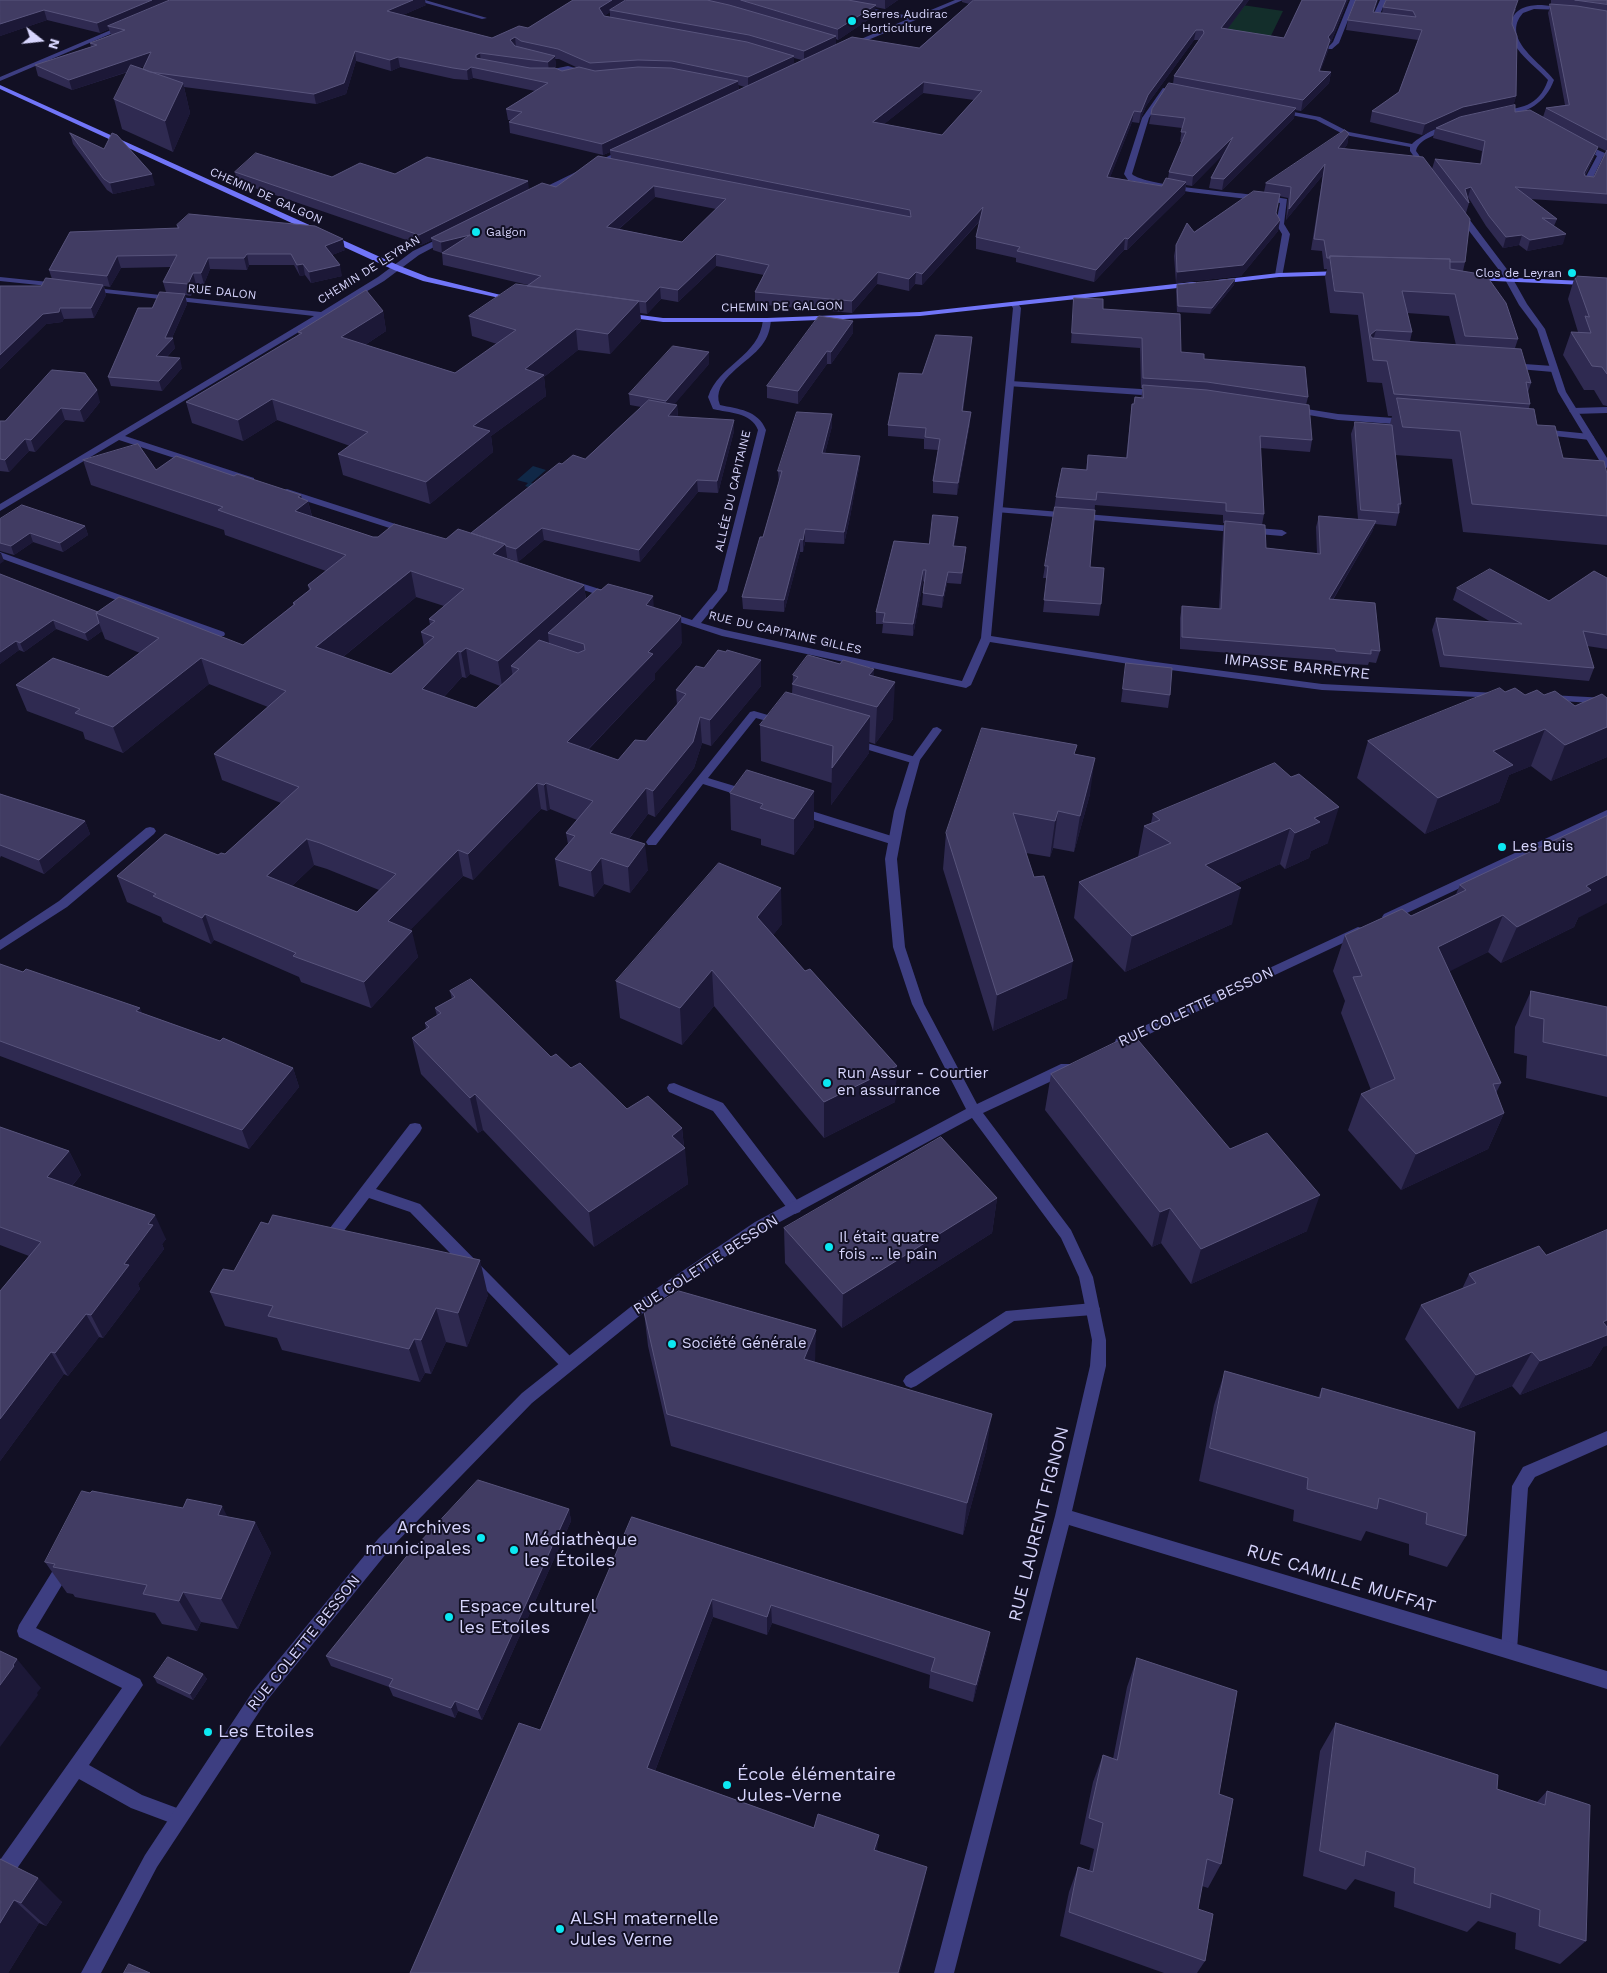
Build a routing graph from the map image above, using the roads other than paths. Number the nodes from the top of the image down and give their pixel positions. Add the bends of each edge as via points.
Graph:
1 (418, 0) edge
2 (833, 0) edge
3 (960, 0) edge
4 (1353, 0) edge
5 (1384, 0) edge
6 (1519, 4) edge
7 (1526, 8) junction
8 (1573, 10) edge
9 (484, 18) dead end
10 (912, 18) junction
11 (1392, 22) edge
12 (132, 23) edge
13 (840, 47) edge
14 (1330, 48) edge
15 (556, 62) edge
16 (568, 68) junction
17 (0, 79) edge
18 (1171, 81) edge
19 (0, 87) edge
20 (1165, 89) junction
21 (1175, 91) edge
22 (1270, 109) edge
23 (1520, 110) junction
24 (1491, 114) edge
25 (1528, 115) edge
26 (1456, 123) edge
27 (1576, 142) edge
28 (1414, 146) junction
29 (631, 147) edge
30 (1604, 156) edge
31 (597, 163) junction
32 (611, 166) edge
33 (1429, 174) edge
34 (1586, 184) edge
35 (528, 197) edge
36 (1452, 203) edge
37 (456, 234) edge
38 (397, 268) junction
39 (1348, 273) edge
40 (1279, 275) junction
41 (1463, 278) edge
42 (0, 279) edge
43 (1510, 280) junction
44 (1210, 283) edge
45 (1200, 284) edge
46 (1607, 284) edge
47 (68, 286) edge
48 (78, 288) edge
49 (521, 301) edge
50 (1014, 304) junction
51 (322, 314) junction
52 (616, 314) edge
53 (767, 320) junction
54 (1504, 365) edge
55 (1553, 369) junction
56 (1010, 384) junction
57 (1165, 394) edge
58 (1281, 408) edge
59 (1607, 410) edge
60 (1573, 411) junction
61 (1416, 423) edge
62 (1533, 432) edge
63 (118, 437) junction
64 (1590, 437) junction
65 (1607, 466) edge
66 (0, 508) edge
67 (1000, 510) junction
68 (416, 533) edge
69 (1282, 533) dead end
70 (0, 555) edge
71 (555, 578) edge
72 (611, 599) edge
73 (657, 611) edge
74 (694, 624) junction
75 (220, 634) edge
76 (986, 638) junction
77 (1509, 696) edge
78 (1538, 698) edge
79 (1607, 701) edge
80 (792, 725) edge
81 (937, 730) dead end
82 (840, 738) edge
83 (916, 760) junction
84 (701, 780) junction
85 (756, 798) edge
86 (784, 806) edge
87 (1607, 814) edge
88 (150, 831) dead end
89 (894, 841) junction
90 (652, 842) dead end
91 (0, 946) edge
92 (1105, 1050) edge
93 (1080, 1061) edge
94 (674, 1088) dead end
95 (974, 1111) junction
96 (415, 1128) dead end
97 (367, 1191) junction
98 (795, 1208) junction
99 (328, 1242) edge
100 (1093, 1309) junction
101 (568, 1364) junction
102 (911, 1381) dead end
103 (1607, 1438) edge
104 (1063, 1516) junction
105 (75, 1551) edge
106 (1509, 1650) junction
107 (1607, 1680) edge
108 (74, 1767) junction
109 (178, 1817) junction
110 (0, 1876) edge
111 (91, 1973) edge
112 (944, 1973) edge

1 - 9 street
2 - 10 street via 841,5
3 - 10 street
4 - 14 street via 1336,43
5 - 11 street via 1374,20
6 - 7 street
7 - 8 street
7 - 23 street via 1515,16 1516,42 1551,80 1548,92 1540,101
10 - 13 street
12 - 17 street
15 - 16 street
16 - 16 street via 556,70 550,76 568,78 583,75
18 - 20 street
19 - 38 main road, CHEMIN DE GALGON
20 - 21 street
20 - 40 street via 1155,99 1135,144 1128,174 1139,181 1190,190 1284,201 1280,224 1286,234
22 - 28 street via 1318,118 1347,134
23 - 24 street
23 - 25 street
26 - 28 street
27 - 30 street
28 - 33 street via 1413,151
29 - 31 street
30 - 34 street
31 - 32 street
31 - 35 street
36 - 43 street
37 - 38 street, CHEMIN DE LEYRAN via 416,253
38 - 49 main road, CHEMIN DE GALGON via 431,280
38 - 51 street, CHEMIN DE LEYRAN
39 - 40 main road
40 - 44 main road
41 - 43 main road
42 - 47 street
43 - 46 main road
43 - 55 street via 1541,329
45 - 50 main road, CHEMIN DE GALGON
48 - 51 street, RUE DALON
50 - 53 main road, CHEMIN DE GALGON via 920,314
50 - 56 street, RUE DU CAPITAINE GILLES via 1017,308
51 - 63 street, CHEMIN DE LEYRAN
52 - 53 main road, CHEMIN DE GALGON via 663,320
53 - 74 street, ALLÉE DU CAPITAINE via 767,334 760,345 734,367 711,395 716,407 756,418 762,430 722,591
54 - 55 street
55 - 60 street
56 - 57 street
56 - 67 street, RUE DU CAPITAINE GILLES
58 - 61 street via 1338,417
59 - 60 street
60 - 64 street
62 - 64 street
63 - 66 street, CHEMIN DE LEYRAN
63 - 68 street
64 - 65 street
67 - 69 street
67 - 76 street, RUE DU CAPITAINE GILLES
70 - 75 street
71 - 72 street
73 - 74 street, RUE DU CAPITAINE GILLES
74 - 76 street, RUE DU CAPITAINE GILLES via 722,633 966,685
76 - 77 street, IMPASSE BARREYRE via 1322,688
78 - 79 street
80 - 84 street via 754,714
81 - 83 street, RUE LAURENT FIGNON
82 - 83 street
83 - 89 street, RUE LAURENT FIGNON
84 - 85 street
84 - 90 street
86 - 89 street
87 - 92 street, RUE COLETTE BESSON
88 - 91 street via 64,904
89 - 95 street, RUE LAURENT FIGNON via 892,859 899,947 918,1004
93 - 95 street, RUE COLETTE BESSON
94 - 98 street via 718,1107
95 - 98 street, RUE COLETTE BESSON
95 - 100 street, RUE LAURENT FIGNON via 1066,1234 1086,1277
96 - 97 street
97 - 99 street
97 - 101 street via 415,1208
98 - 101 street, RUE COLETTE BESSON via 760,1226 642,1305
100 - 102 street via 1011,1315
100 - 104 street, RUE LAURENT FIGNON via 1099,1340 1098,1366
101 - 109 street, RUE COLETTE BESSON via 527,1398 384,1544 259,1697
103 - 106 street via 1529,1472 1520,1486
104 - 106 street, RUE CAMILLE MUFFAT
104 - 112 street, RUE LAURENT FIGNON
105 - 108 street via 25,1631 134,1685
106 - 107 street, RUE CAMILLE MUFFAT
108 - 109 street via 137,1802
108 - 110 street
109 - 111 street, RUE COLETTE BESSON

